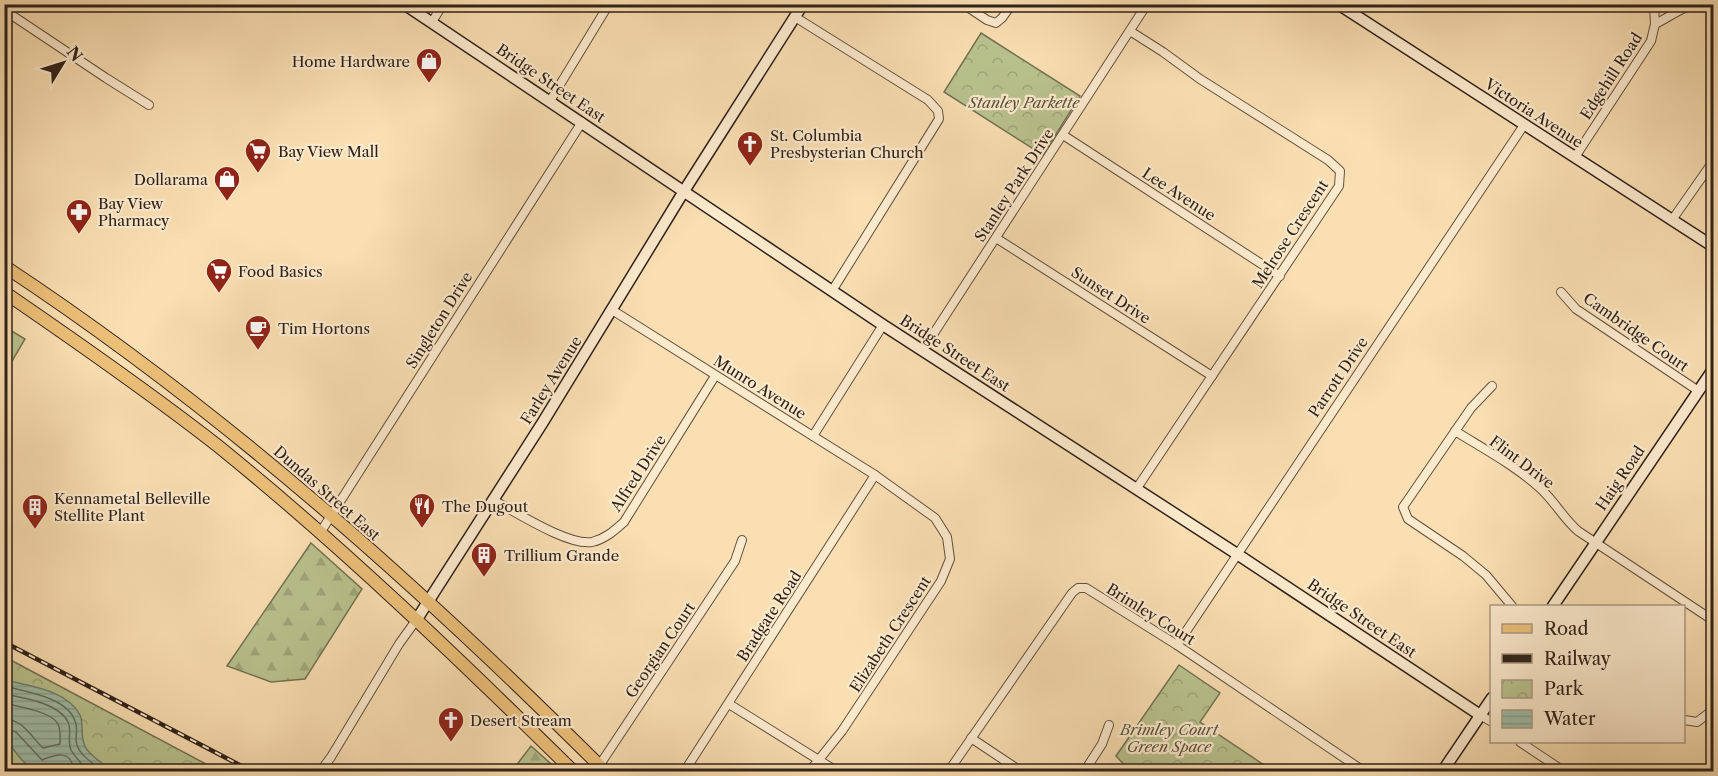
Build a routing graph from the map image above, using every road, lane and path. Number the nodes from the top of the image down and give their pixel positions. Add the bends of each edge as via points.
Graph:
1 (404, 4) edge
2 (443, 4) edge
3 (609, 4) edge
4 (803, 4) edge
5 (963, 4) edge
6 (1012, 4) edge
7 (1147, 4) edge
8 (1338, 4) edge
9 (1654, 4) edge
10 (1699, 4) edge
11 (4, 10) edge
12 (795, 17) junction
13 (432, 22) junction
14 (1655, 24) junction
15 (1130, 31) junction
16 (550, 101) junction
17 (149, 105) dead end
18 (582, 122) junction
19 (1524, 125) junction
20 (1063, 135) junction
21 (1575, 157) junction
22 (1713, 160) edge
23 (684, 192) junction
24 (1672, 220) junction
25 (996, 238) junction
26 (1713, 247) edge
27 (4, 266) edge
28 (1280, 276) junction
29 (832, 291) junction
30 (4, 292) edge
31 (1561, 292) dead end
32 (612, 310) junction
33 (883, 325) junction
34 (923, 350) junction
35 (1713, 371) edge
36 (715, 376) junction
37 (1212, 376) junction
38 (1492, 387) dead end
39 (1697, 390) junction
40 (1455, 430) junction
41 (813, 436) junction
42 (875, 475) junction
43 (1137, 488) junction
44 (493, 500) junction
45 (332, 516) junction
46 (320, 533) junction
47 (742, 540) dead end
48 (1595, 542) junction
49 (1237, 554) junction
50 (427, 602) junction
51 (1511, 605) edge
52 (1554, 605) edge
53 (417, 619) junction
54 (1713, 621) edge
55 (471, 643) junction
56 (1176, 645) junction
57 (458, 658) junction
58 (1490, 700) edge
59 (729, 704) junction
60 (1713, 706) edge
61 (1480, 715) junction
62 (1685, 720) edge
63 (1490, 721) edge
64 (1109, 725) dead end
65 (972, 738) junction
66 (1523, 743) edge
67 (818, 759) junction
68 (600, 769) edge
69 (321, 770) dead end
70 (573, 771) edge
71 (684, 771) edge
72 (809, 771) edge
73 (838, 771) edge
74 (948, 771) edge
75 (1022, 771) edge
76 (1084, 771) edge
77 (1365, 771) edge
78 (1442, 771) edge
79 (1565, 771) edge

1 - 13 street, Bridge Street East
2 - 13 street
3 - 16 street
4 - 12 street, Farley Avenue
5 - 6 street via 996,23
7 - 15 street, Stanley Park Drive
8 - 19 street, Victoria Avenue
9 - 14 street, Edgehill Road
10 - 14 street
11 - 17 street
12 - 23 street, Farley Avenue
12 - 29 street via 928,100 938,111 939,119
13 - 16 street, Bridge Street East
14 - 21 street, Edgehill Road via 1651,41
15 - 20 street, Stanley Park Drive
15 - 28 street, Melrose Crescent via 1340,171 1339,186
16 - 18 street, Bridge Street East
18 - 23 street, Bridge Street East
18 - 45 street, Singleton Drive
19 - 21 street, Victoria Avenue
19 - 49 street, Parrott Drive
20 - 25 street, Stanley Park Drive
20 - 28 street, Lee Avenue
21 - 24 street, Victoria Avenue
22 - 24 street
23 - 29 street, Bridge Street East
23 - 32 street, Farley Avenue
24 - 26 street, Victoria Avenue
25 - 34 street, Stanley Park Drive
25 - 37 street, Sunset Drive
27 - 45 main road, Dundas Street East via 193,401
28 - 37 street, Melrose Crescent
29 - 33 street, Bridge Street East
30 - 46 main road via 180,417
31 - 39 street, Cambridge Court via 1576,309
32 - 36 street, Munro Avenue
32 - 44 street, Farley Avenue
33 - 34 street, Bridge Street East
33 - 41 street, Munro Avenue
34 - 43 street, Bridge Street East
35 - 39 street, Haig Road
36 - 41 street, Munro Avenue
36 - 44 street, Alfred Drive via 624,522 609,535 591,542 571,541
37 - 43 street, Melrose Crescent
38 - 40 street
39 - 48 street, Haig Road
40 - 48 street, Flint Drive via 1542,489 1568,522
40 - 51 street via 1412,493 1404,513 1474,564
41 - 42 street, Elizabeth Crescent
42 - 59 street, Bradgate Road
42 - 67 street, Elizabeth Crescent via 935,518 947,537 950,560 928,603 842,731
43 - 49 street, Bridge Street East
44 - 50 street, Farley Avenue
45 - 46 street, Singleton Drive
45 - 50 main road, Dundas Street East
46 - 53 main road
47 - 68 street, Georgian Court via 735,561
48 - 52 street, Haig Road
48 - 54 street, Flint Drive
49 - 56 street, Parrott Drive
49 - 61 street, Bridge Street East
50 - 53 street, Farley Avenue
50 - 55 main road, Dundas Street East
53 - 57 main road
53 - 69 street, Farley Avenue
55 - 57 main road
55 - 68 main road, Dundas Street East
56 - 65 street, Brimley Court via 1086,588 1078,588
56 - 77 street, Brimley Court
57 - 70 main road
58 - 61 street
59 - 67 street
59 - 71 street, Bradgate Road
60 - 62 street via 1696,722
61 - 63 street, Bridge Street East
61 - 78 street
64 - 76 street
65 - 74 street, Brimley Court
65 - 75 street
66 - 79 street
67 - 72 street, Elizabeth Crescent
67 - 73 street

